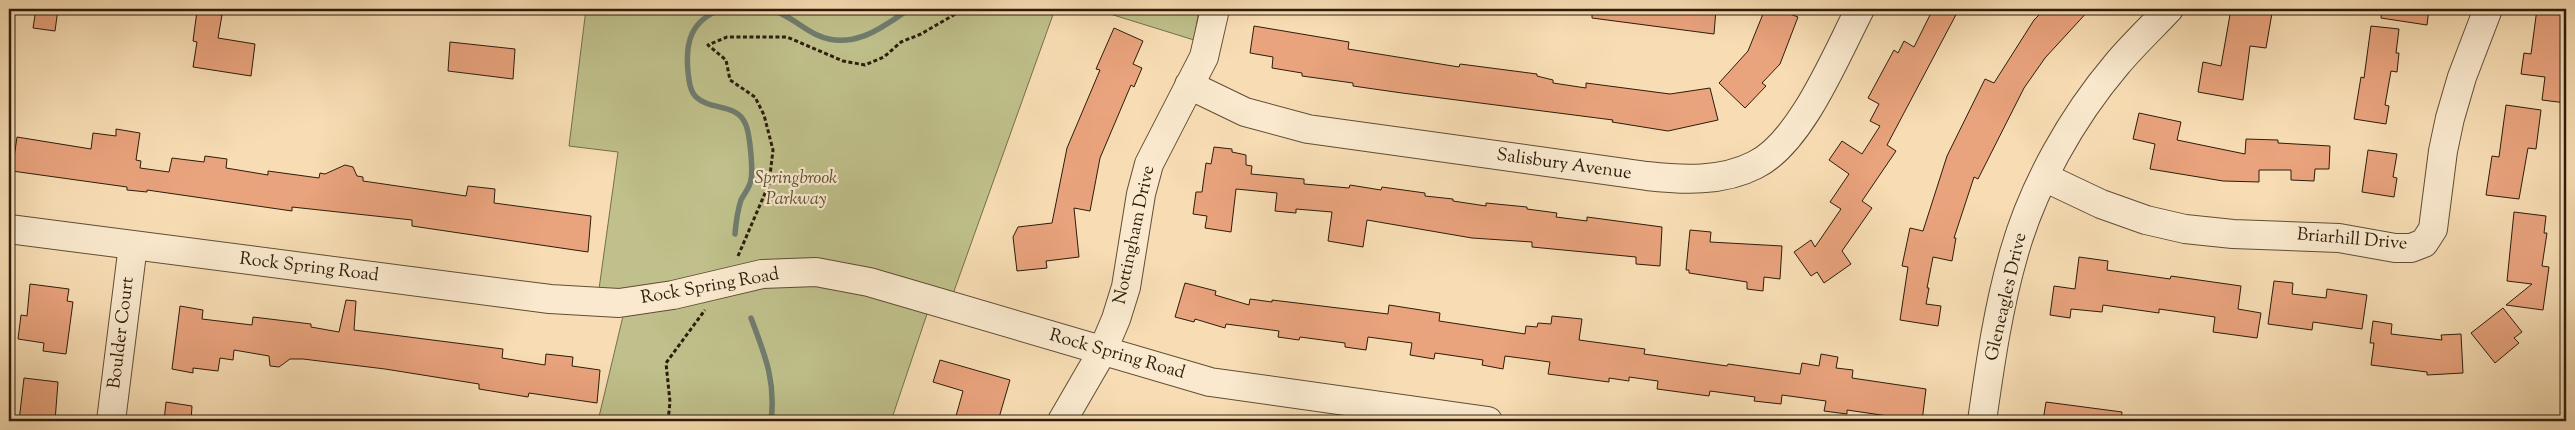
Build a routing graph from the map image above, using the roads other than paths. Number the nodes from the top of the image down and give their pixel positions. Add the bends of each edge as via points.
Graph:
1 (1215, 9) edge
2 (1860, 9) edge
3 (2169, 9) edge
4 (2488, 9) edge
5 (1189, 85) junction
6 (2044, 178) junction
7 (9, 228) edge
8 (133, 245) junction
9 (1102, 352) junction
10 (111, 421) edge
11 (1062, 421) edge
12 (1488, 421) edge
13 (1982, 421) edge

1 - 5 street, Nottingham Drive via 1204,57
2 - 5 street, Salisbury Avenue via 1812,103 1793,131 1757,165 1711,178 1647,176 1308,129 1245,112
3 - 6 street, Gleneagles Drive via 2116,64 2069,131
4 - 6 street, Briarhill Drive via 2450,118 2433,229 2424,243 2411,248 2339,238 2185,229 2101,204
5 - 9 street, Nottingham Drive via 1149,164 1126,287
6 - 13 street, Gleneagles Drive via 2014,252 1994,336
7 - 8 street, Rock Spring Road
8 - 9 street, Rock Spring Road via 550,299 619,303 762,274 816,272 868,282
8 - 10 street, Boulder Court
9 - 11 street, Nottingham Drive
9 - 12 street, Rock Spring Road via 1237,387

